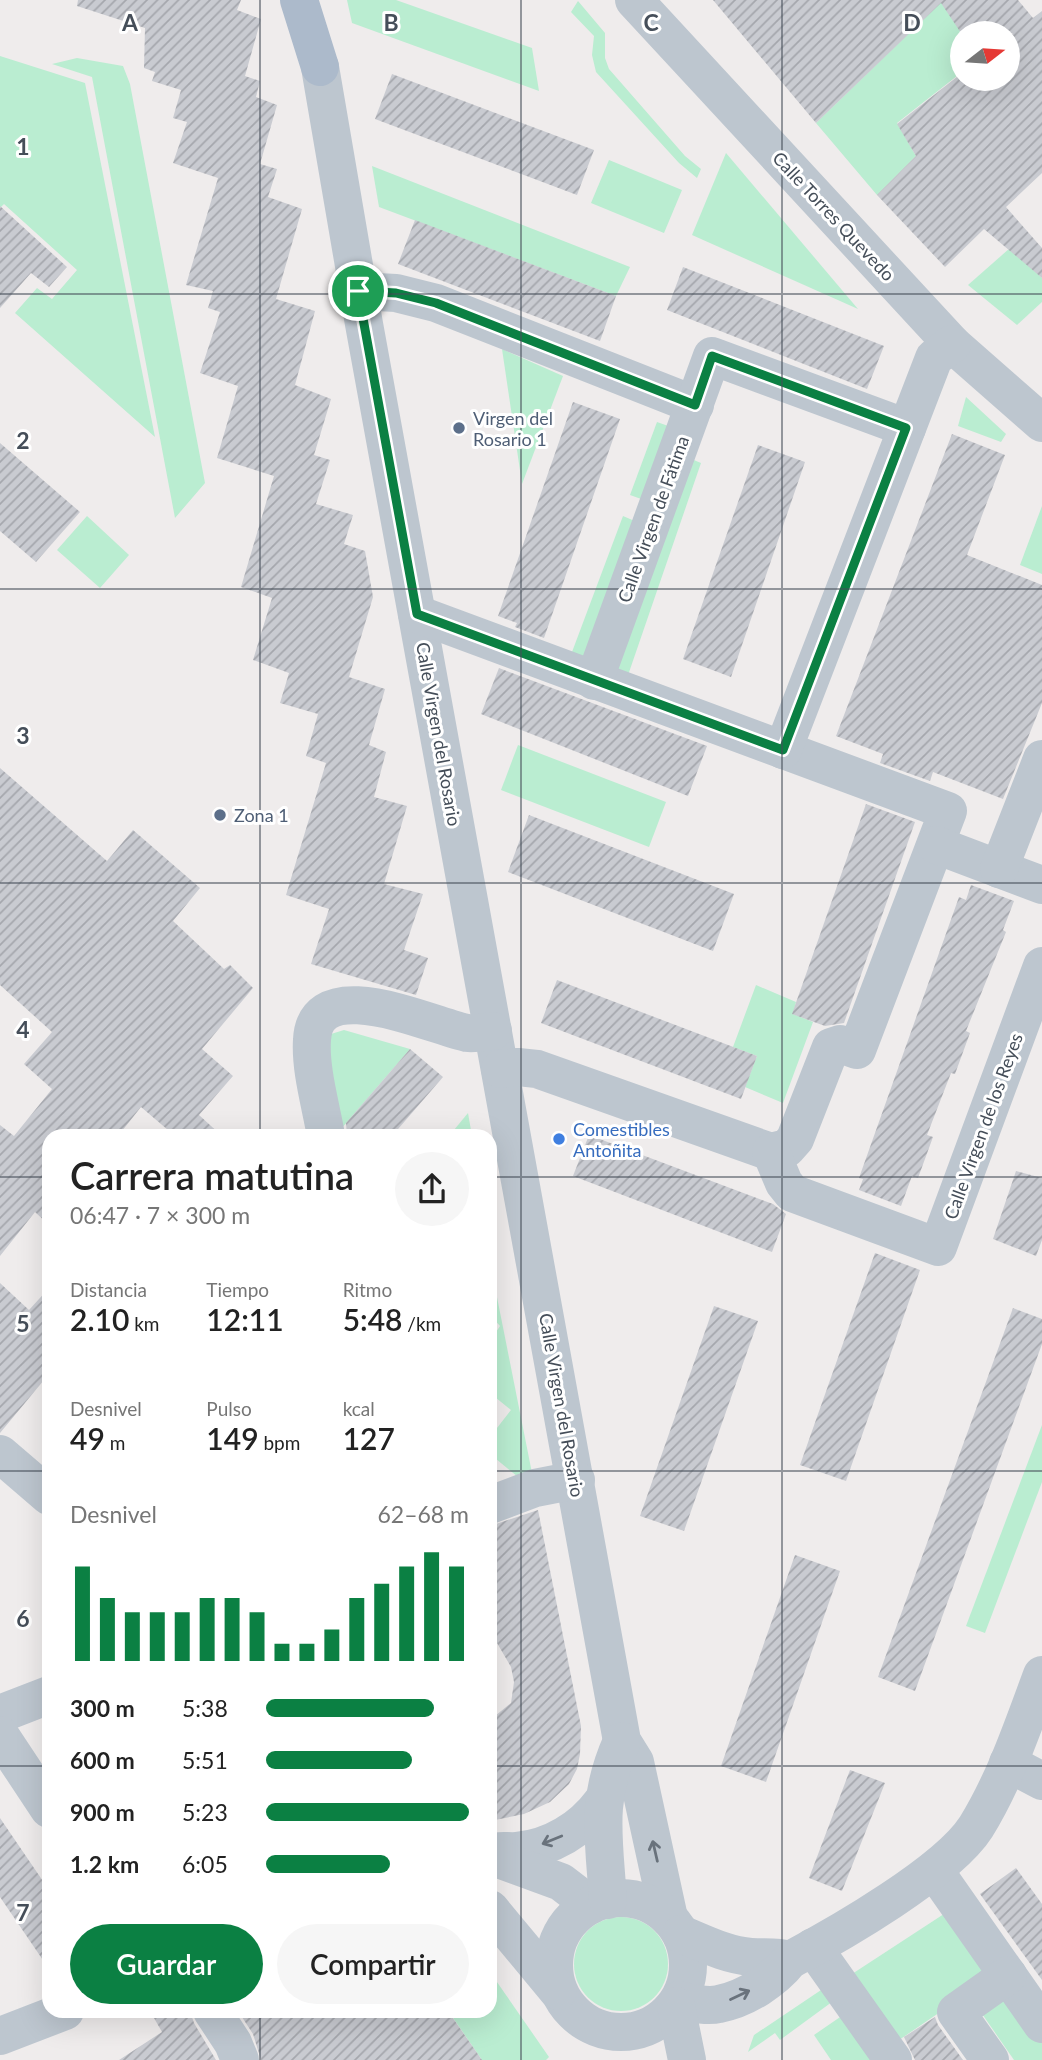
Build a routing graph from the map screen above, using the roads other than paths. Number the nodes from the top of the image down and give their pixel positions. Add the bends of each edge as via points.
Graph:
1 (301, 0) edge
2 (310, 0) edge
3 (634, 0) edge
4 (320, 67) junction
5 (358, 291) junction
6 (952, 344) junction
7 (695, 405) junction
8 (1042, 424) edge
9 (906, 428) junction
10 (417, 614) junction
11 (594, 681) junction
12 (787, 739) junction
13 (1042, 759) edge
14 (942, 828) junction
15 (999, 869) junction
16 (1042, 885) edge
17 (1042, 965) edge
18 (494, 1031) junction
19 (500, 1069) junction
20 (325, 1129) edge
21 (771, 1152) junction
22 (0, 1454) edge
23 (576, 1480) junction
24 (42, 1490) edge
25 (497, 1502) edge
26 (1042, 1675) edge
27 (42, 1698) edge
28 (0, 1714) edge
29 (0, 1735) edge
30 (622, 1741) junction
31 (1008, 1763) junction
32 (1042, 1781) edge
33 (42, 1798) edge
34 (602, 1802) junction
35 (497, 1851) edge
36 (497, 1857) edge
37 (934, 1870) junction
38 (599, 1902) junction
39 (497, 1917) edge
40 (675, 1926) junction
41 (802, 1954) junction
42 (1008, 1975) junction
43 (558, 1991) junction
44 (678, 2003) junction
45 (42, 2016) edge
46 (217, 2018) edge
47 (584, 2022) junction
48 (5, 2024) edge
49 (1042, 2024) edge
50 (240, 2060) edge
51 (603, 2060) edge
52 (687, 2060) edge
53 (893, 2060) edge
54 (990, 2060) edge

1 - 4 main road
2 - 4 main road
3 - 6 street, Calle Torres Quevedo
4 - 5 street, Calle Virgen del Rosario
5 - 7 street via 396,293 436,303
5 - 10 street, Calle Virgen del Rosario
6 - 8 street, Calle Torres Quevedo
6 - 9 street via 934,358
7 - 9 street, Calle Virgen de Fátima via 712,356
7 - 11 street, Calle Virgen de Fátima
9 - 12 street
10 - 11 street
10 - 18 street, Calle Virgen del Rosario
11 - 12 street
12 - 14 street
13 - 15 street
14 - 15 street
14 - 21 street via 857,1050 835,1045 829,1051 794,1139 787,1148
15 - 16 street
17 - 21 street, Calle Virgen de los Reyes via 938,1247 792,1193
18 - 19 street, Calle Virgen del Rosario
18 - 20 street via 468,1033 363,1005 326,1012 314,1023 311,1041
19 - 21 street via 537,1069
19 - 23 street, Calle Virgen del Rosario
22 - 24 street
23 - 25 street
23 - 30 street, Calle Virgen del Rosario
26 - 31 street
27 - 28 street
29 - 33 street
30 - 34 street
40 -> 30 street, Calle Virgen del Rosario via 635,1762
31 - 32 street
31 - 37 street via 975,1829
34 -> 35 street via 578,1829 551,1842 526,1850
34 - 38 street
36 - 38 street
37 - 41 street
37 - 42 street
38 - 40 street via 635,1899 654,1906
38 - 43 street via 574,1916 562,1932 555,1951
39 - 43 street
40 - 41 street via 720,1950 751,1957
40 - 44 street via 688,1955 687,1979
44 -> 41 street via 719,2004 776,1977
41 - 53 street
42 - 49 street
42 - 54 street via 956,2012
43 - 47 street
44 - 47 street via 644,2030 603,2031
44 - 52 street
45 - 48 street
46 - 50 street
47 - 51 street

